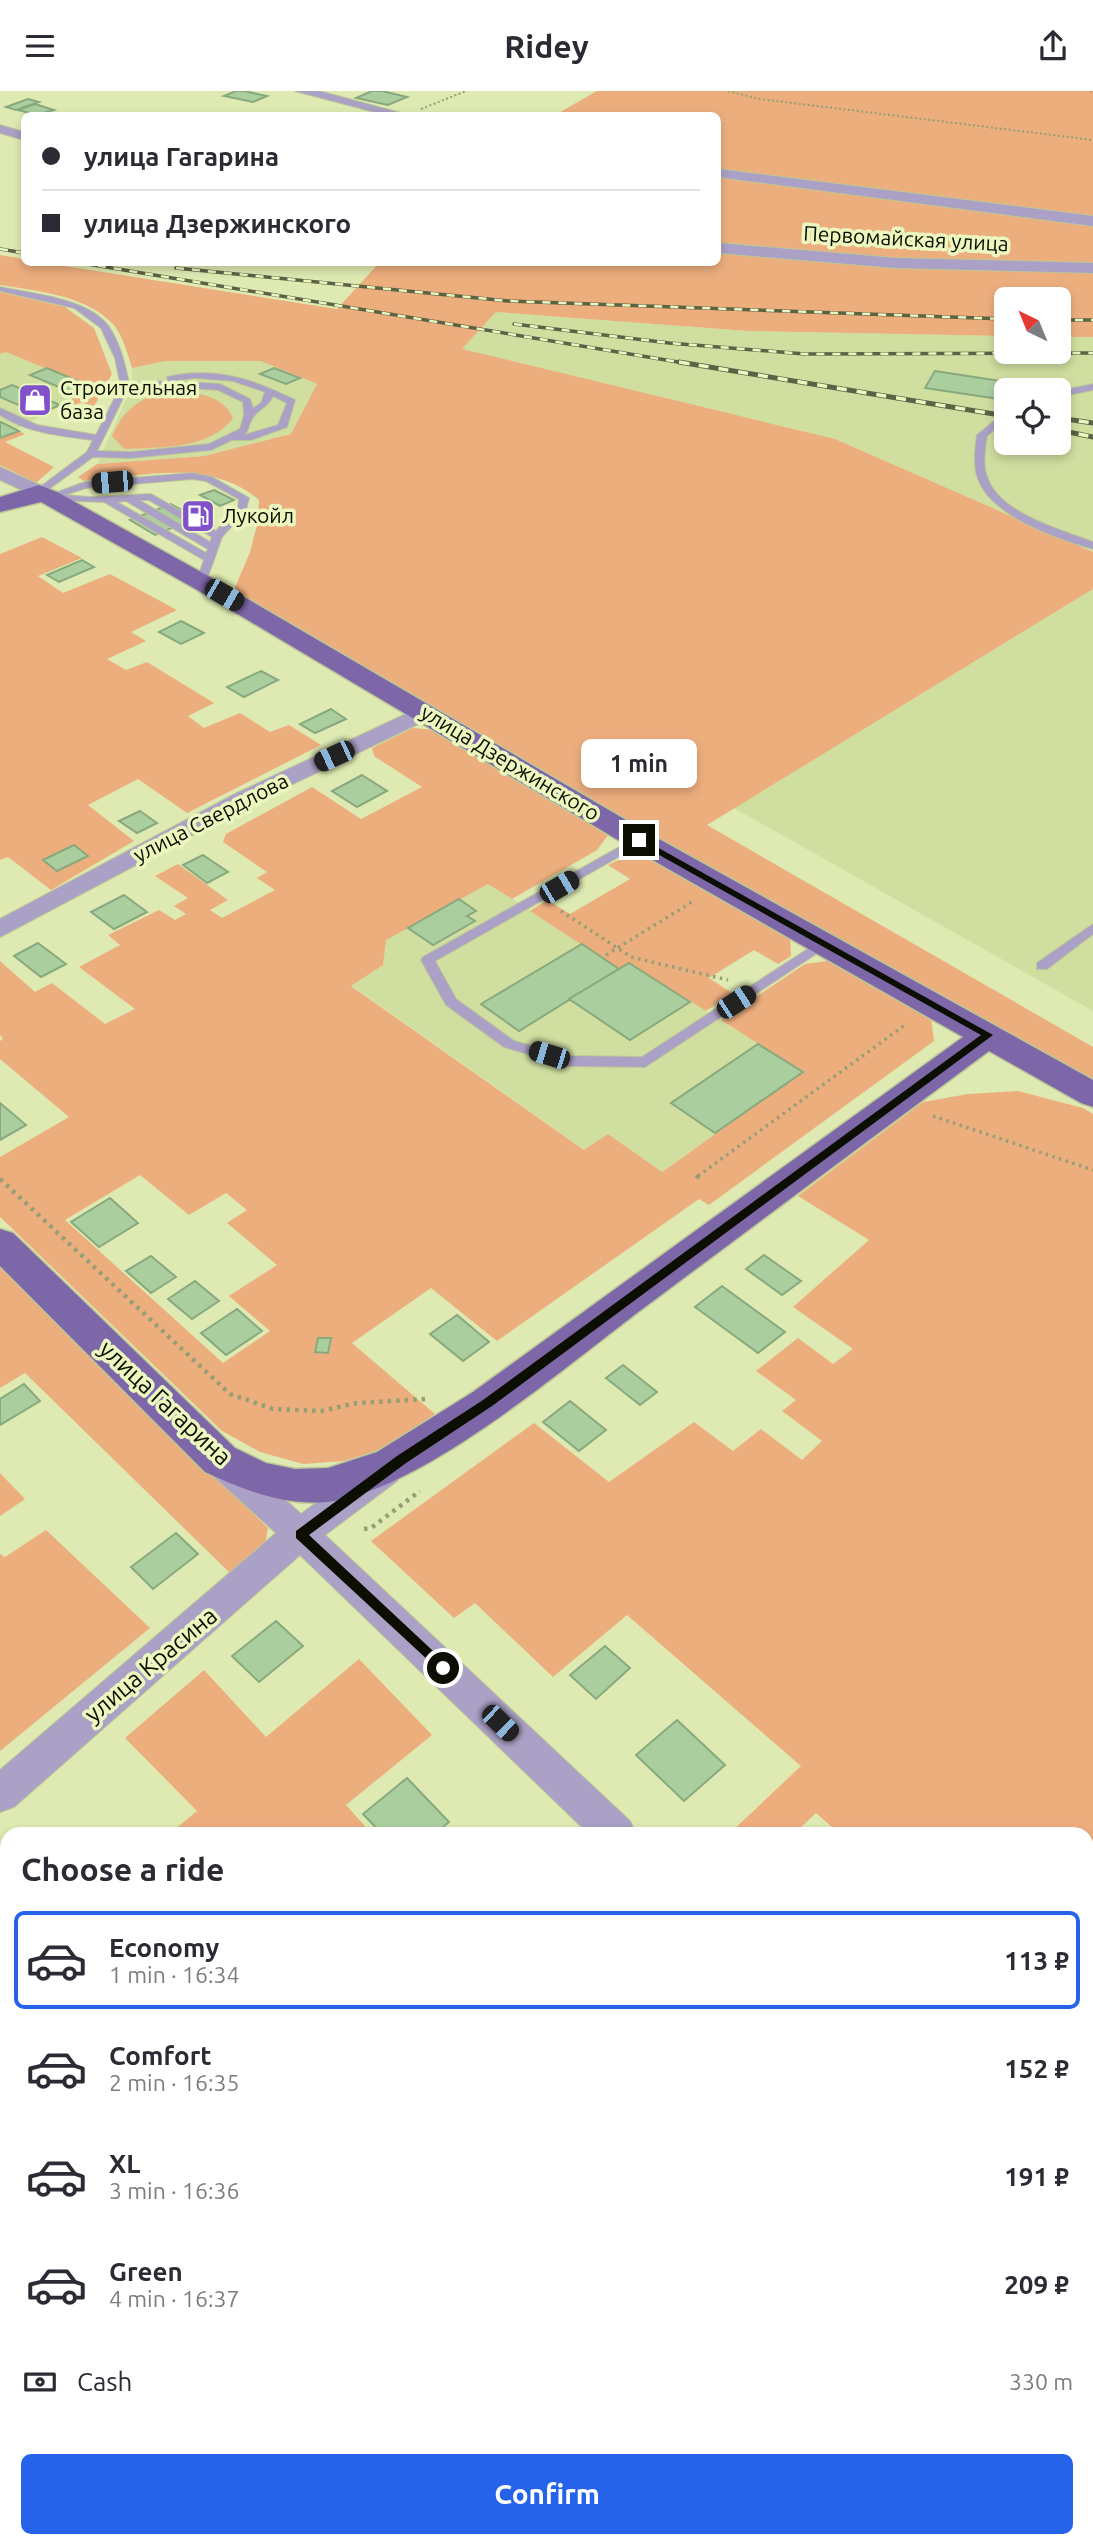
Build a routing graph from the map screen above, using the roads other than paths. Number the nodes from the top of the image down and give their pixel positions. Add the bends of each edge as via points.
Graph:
1 (302, 91) edge
2 (389, 112) edge
3 (0, 129) edge
4 (21, 135) edge
5 (721, 173) edge
6 (1093, 221) edge
7 (721, 247) edge
8 (1093, 268) edge
9 (0, 289) edge
10 (154, 383) junction
11 (125, 386) junction
12 (1093, 387) edge
13 (270, 391) junction
14 (1071, 392) edge
15 (0, 411) edge
16 (249, 415) junction
17 (994, 424) edge
18 (98, 438) junction
19 (228, 439) junction
20 (91, 454) junction
21 (0, 473) edge
22 (44, 494) junction
23 (128, 498) junction
24 (107, 499) junction
25 (0, 505) edge
26 (217, 536) junction
27 (1093, 546) edge
28 (212, 547) junction
29 (205, 570) junction
30 (425, 712) junction
31 (639, 840) junction
32 (1093, 928) edge
33 (0, 929) edge
34 (825, 944) junction
35 (1042, 966) dead end
36 (988, 1035) junction
37 (1093, 1095) edge
38 (0, 1243) edge
39 (402, 1459) junction
40 (220, 1460) junction
41 (300, 1534) junction
42 (0, 1794) edge
43 (609, 1827) edge

1 - 2 street
3 - 4 street
5 - 6 street
7 - 8 street, Первомайская улица via 896,263
9 - 11 lane via 77,306 105,327
10 - 11 lane
10 - 13 lane via 190,374 243,378
10 - 16 lane via 220,387 247,401
11 - 18 lane
12 - 14 lane
13 - 16 lane via 265,404
13 - 19 lane via 292,402 282,427
15 - 18 lane via 16,423
16 - 19 lane via 244,431
17 - 27 lane via 982,435 979,458 984,483 1002,502 1031,520
18 - 20 lane
19 - 20 lane via 211,447
20 - 22 lane
21 - 22 street, улица Дзержинского
22 - 24 lane
22 - 25 main road
22 - 26 lane via 85,485 192,476 209,479 244,498 243,508
22 - 29 main road, улица Дзержинского
23 - 24 lane
23 - 26 lane via 150,497
23 - 28 lane
24 - 29 lane
26 - 28 lane
28 - 29 lane
29 - 30 main road, улица Дзержинского
30 - 31 main road, улица Дзержинского
30 - 33 street, улица Свердлова via 243,799
31 - 34 main road, улица Дзержинского
31 - 34 lane via 428,960 451,1002 509,1044 569,1061 645,1062
32 - 35 lane
34 - 36 main road, улица Дзержинского
36 - 37 main road, улица Дзержинского
36 - 39 main road via 487,1403
38 - 40 main road, улица Гагарина
39 - 40 main road, улица Гагарина via 360,1478 313,1487 281,1487 247,1476
39 - 41 street, улица Красина
40 - 41 street
41 - 42 street, улица Красина
41 - 43 street

